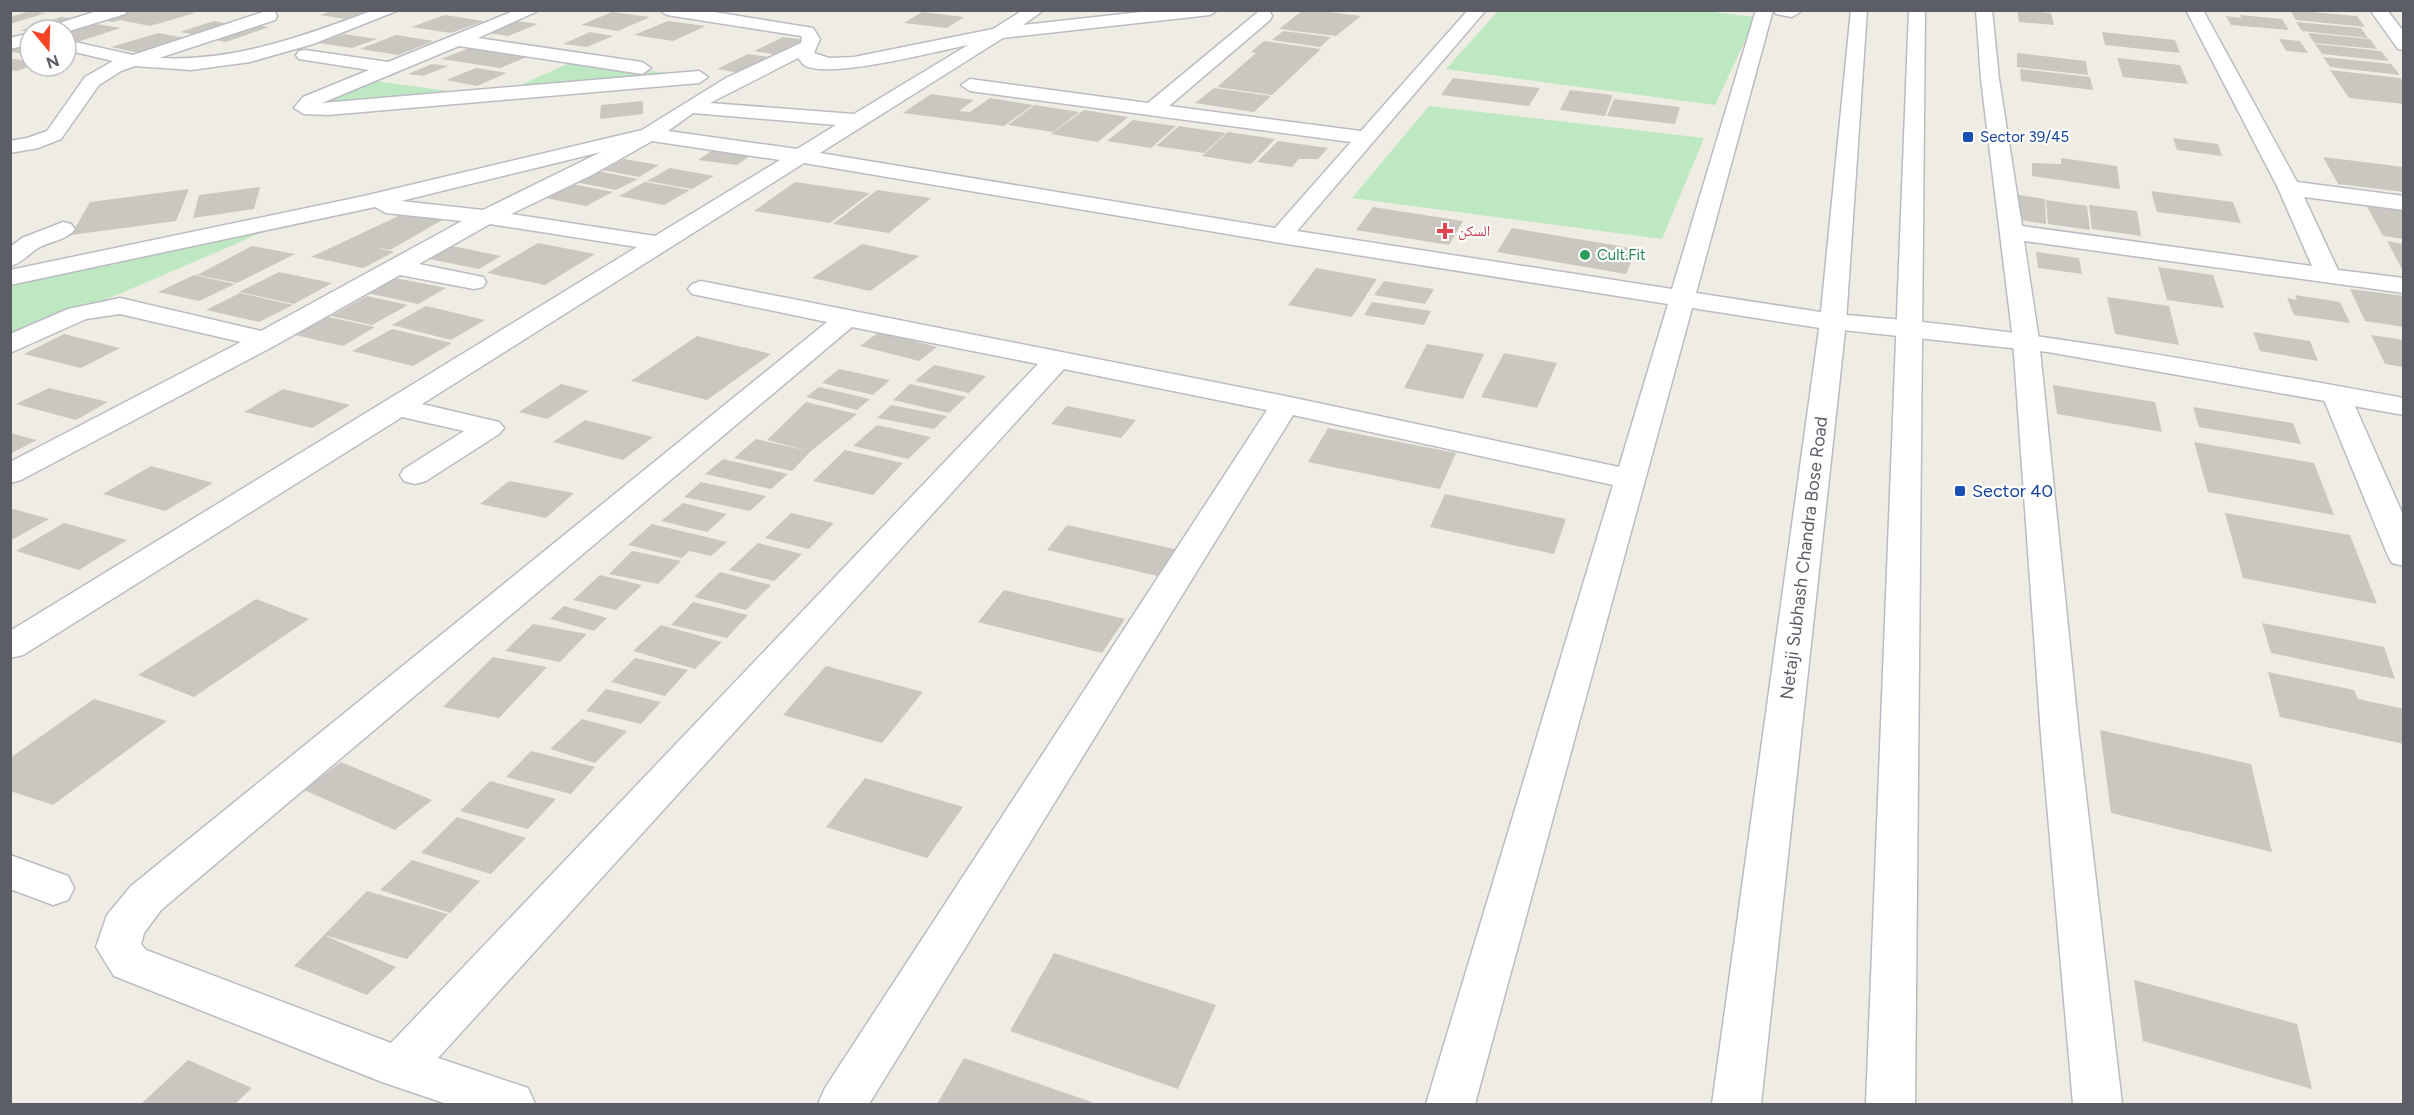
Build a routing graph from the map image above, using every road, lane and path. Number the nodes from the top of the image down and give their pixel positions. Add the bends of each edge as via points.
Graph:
1 (119, 10) edge
2 (234, 10) edge
3 (391, 10) edge
4 (532, 10) edge
5 (667, 10) edge
6 (1036, 10) edge
7 (1210, 10) edge
8 (1478, 10) edge
9 (1765, 10) edge
10 (1859, 10) edge
11 (1917, 10) edge
12 (1984, 10) edge
13 (2194, 10) edge
14 (2378, 10) edge
15 (269, 16) junction
16 (1264, 16) dead end
17 (291, 19) dead end
18 (313, 22) dead end
19 (78, 23) edge
20 (346, 27) junction
21 (1000, 33) junction
22 (458, 40) junction
23 (2403, 45) edge
24 (806, 47) junction
25 (78, 48) edge
26 (305, 55) dead end
27 (132, 60) junction
28 (390, 68) junction
29 (699, 76) junction
30 (368, 77) junction
31 (733, 82) junction
32 (970, 85) dead end
33 (473, 95) junction
34 (689, 106) junction
35 (1152, 110) junction
36 (861, 121) junction
37 (649, 134) junction
38 (1365, 138) junction
39 (10, 147) edge
40 (805, 157) junction
41 (2289, 188) junction
42 (364, 203) junction
43 (2403, 203) edge
44 (486, 217) junction
45 (63, 229) dead end
46 (2012, 232) junction
47 (1281, 236) junction
48 (661, 244) junction
49 (10, 259) edge
50 (397, 267) junction
51 (2330, 276) junction
52 (10, 278) edge
53 (474, 282) dead end
54 (2403, 286) edge
55 (701, 289) dead end
56 (1682, 299) junction
57 (847, 318) junction
58 (1833, 322) junction
59 (1911, 326) junction
60 (265, 340) junction
61 (2026, 340) junction
62 (10, 345) edge
63 (1057, 360) junction
64 (2336, 395) junction
65 (1285, 405) junction
66 (398, 407) junction
67 (2403, 407) edge
68 (10, 474) edge
69 (415, 475) dead end
70 (1630, 479) junction
71 (2403, 555) edge
72 (10, 647) edge
73 (10, 871) edge
74 (53, 888) dead end
75 (399, 1067) junction
76 (511, 1104) edge
77 (842, 1104) edge
78 (1451, 1104) edge
79 (1736, 1104) edge
80 (1890, 1104) edge
81 (2098, 1104) edge

1 - 19 street
2 - 15 street
3 - 20 street
4 - 22 street
5 - 24 street via 793,28 807,32 811,39
6 - 21 street
7 - 21 street
8 - 38 street
9 - 56 street
10 - 58 street, Netaji Subhash Chandra Bose Road
11 - 59 street
12 - 46 street
13 - 41 street
14 - 23 street
15 - 17 street
15 - 27 street
16 - 35 street
18 - 20 street
20 - 27 street via 253,57 190,64
21 - 24 street via 829,64 811,62 805,54
21 - 36 street
22 - 28 street
22 - 29 street
24 - 31 street
25 - 27 street
26 - 28 street
27 - 39 street via 92,81 54,135
28 - 30 street
29 - 31 street
29 - 33 street
30 - 33 street
30 - 33 street via 310,101 304,108
31 - 34 street
32 - 35 street
34 - 36 street
34 - 37 street
35 - 38 street
36 - 40 street
37 - 40 street
37 - 42 street
37 - 44 street
38 - 47 street
40 - 47 street
40 - 48 street
41 - 43 street
41 - 51 street
42 - 44 street
42 - 52 street
44 - 48 street
44 - 50 street
45 - 49 street via 30,243
46 - 51 street
46 - 61 street
47 - 56 street
48 - 66 street
50 - 53 street
50 - 60 street
51 - 54 street
55 - 57 street
56 - 58 street
56 - 70 street
57 - 63 street
57 - 75 street via 146,898 123,927 117,946 130,963
58 - 59 street
58 - 79 street, Netaji Subhash Chandra Bose Road
59 - 61 street
59 - 80 street
60 - 62 street via 120,306 96,306
60 - 68 street
61 - 64 street
61 - 81 street via 2060,735
63 - 65 street
63 - 75 street
64 - 67 street
64 - 71 street
65 - 70 street
65 - 77 street
66 - 69 street via 489,428
66 - 72 street
70 - 78 street
73 - 74 street
75 - 76 street

